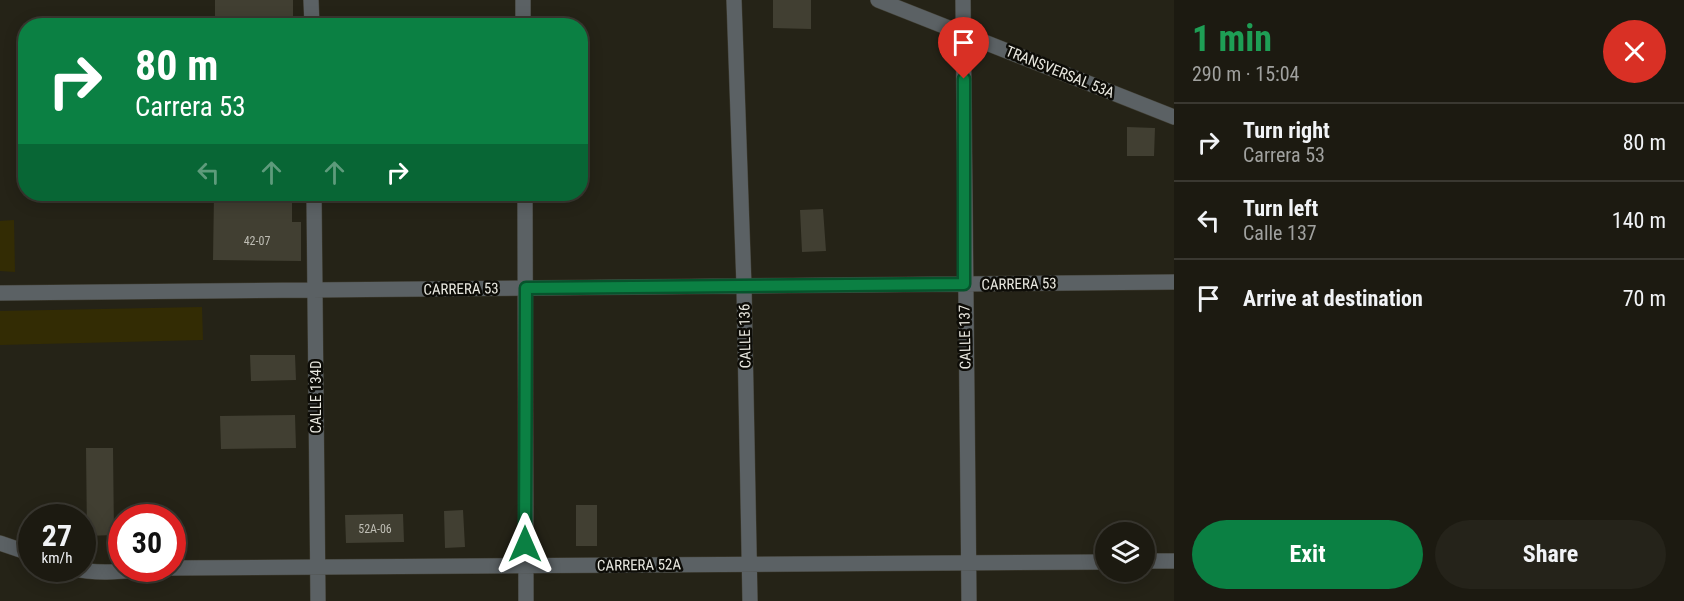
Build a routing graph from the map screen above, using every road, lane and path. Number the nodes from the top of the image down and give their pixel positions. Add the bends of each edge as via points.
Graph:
1 (311, 0) edge
2 (522, 0) edge
3 (734, 0) edge
4 (878, 0) edge
5 (963, 0) edge
6 (312, 18) edge
7 (523, 18) edge
8 (963, 34) junction
9 (1174, 117) edge
10 (314, 201) edge
11 (525, 201) edge
12 (1174, 282) edge
13 (964, 284) junction
14 (744, 286) junction
15 (526, 288) junction
16 (315, 290) junction
17 (0, 293) edge
18 (0, 543) edge
19 (18, 549) edge
20 (1155, 561) edge
21 (1174, 561) edge
22 (1095, 562) edge
23 (749, 564) junction
24 (969, 564) junction
25 (525, 567) junction
26 (186, 568) edge
27 (318, 568) junction
28 (318, 601) edge
29 (526, 601) edge
30 (750, 601) edge
31 (969, 601) edge

1 - 6 street
2 - 7 street
3 - 14 street, CALLE 136
4 - 8 street, TRANSVERSAL 53A
5 - 8 street, CALLE 137
8 - 9 street, TRANSVERSAL 53A
8 - 13 street, CALLE 137
10 - 16 street, CALLE 134D
11 - 15 street
12 - 13 street, CARRERA 53
13 - 14 street, CARRERA 53
13 - 24 street, CALLE 137
14 - 15 street, CARRERA 53
14 - 23 street, CALLE 136
15 - 16 street, CARRERA 53
15 - 25 street
16 - 17 street, CARRERA 53
16 - 27 street, CALLE 134D
18 - 19 street
20 - 21 street
22 - 24 street, CARRERA 52A
23 - 24 street, CARRERA 52A
23 - 25 street, CARRERA 52A
23 - 30 street, CALLE 136
24 - 31 street, CALLE 137
25 - 27 street, CARRERA 52A
25 - 29 street
26 - 27 street, CARRERA 52A
27 - 28 street, CALLE 134D

